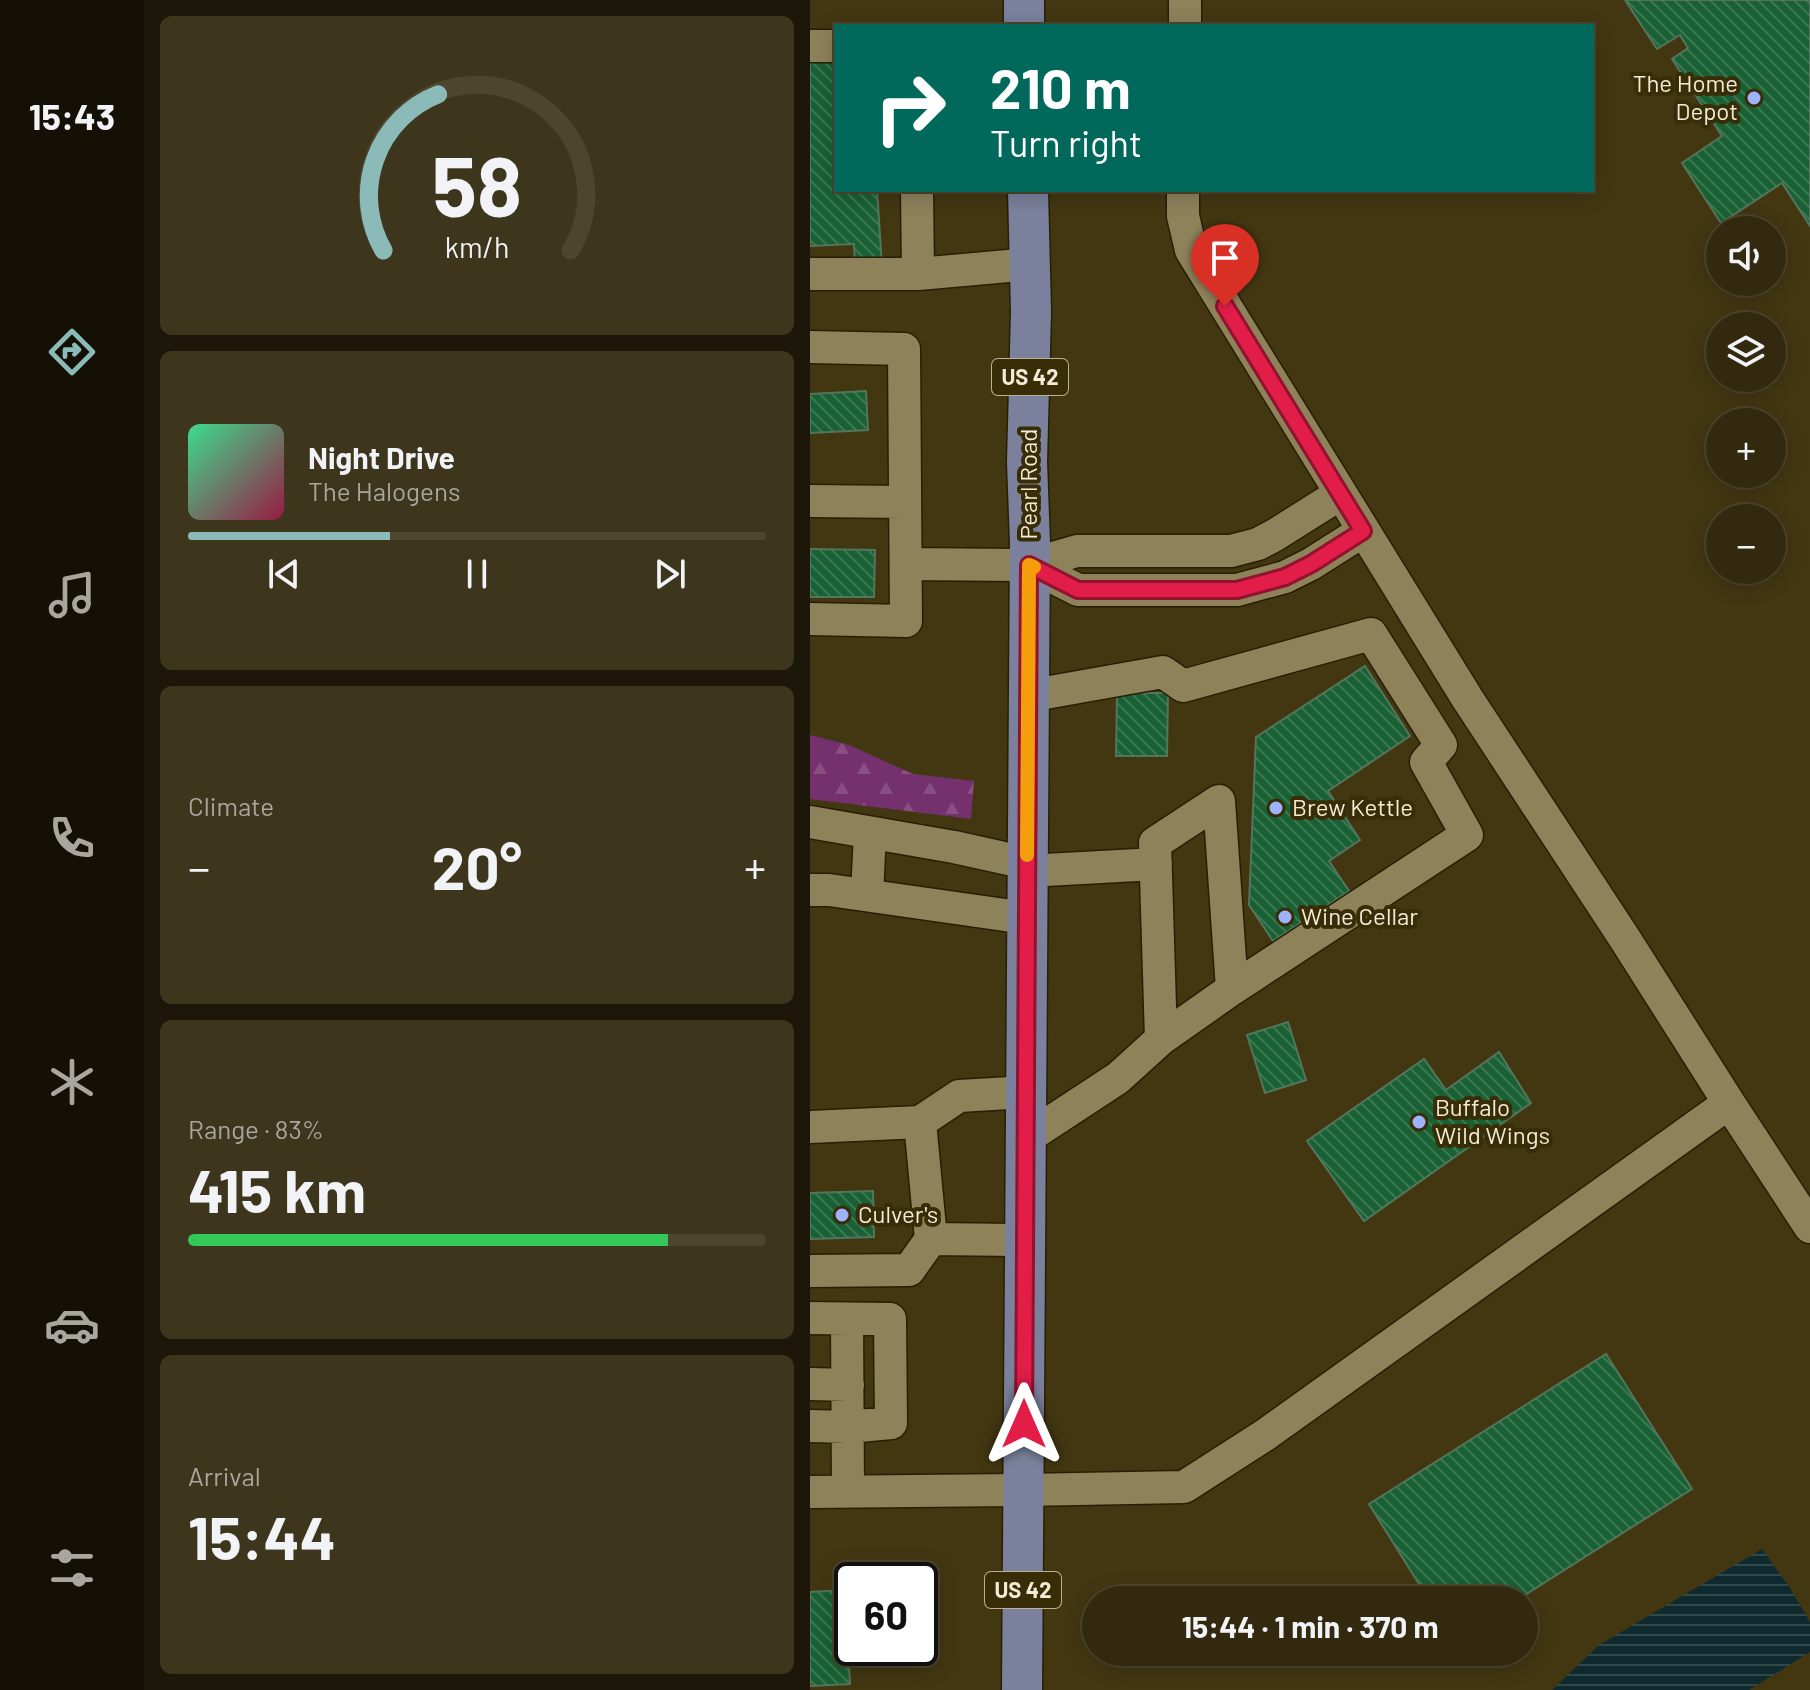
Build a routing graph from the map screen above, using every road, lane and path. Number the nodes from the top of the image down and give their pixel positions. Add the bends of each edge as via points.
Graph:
1 (1024, 0) edge
2 (1185, 0) edge
3 (1024, 24) edge
4 (1185, 24) edge
5 (810, 46) edge
6 (834, 46) edge
7 (917, 192) edge
8 (1028, 192) edge
9 (1183, 192) edge
10 (1030, 264) junction
11 (810, 274) edge
12 (918, 274) junction
13 (810, 347) edge
14 (1340, 494) junction
15 (810, 501) edge
16 (905, 502) junction
17 (1363, 531) junction
18 (907, 564) junction
19 (1029, 565) junction
20 (810, 619) edge
21 (1028, 696) junction
22 (810, 822) edge
23 (870, 833) junction
24 (1156, 864) junction
25 (1027, 867) junction
26 (810, 890) edge
27 (867, 895) junction
28 (1026, 918) junction
29 (1232, 989) junction
30 (1161, 1039) junction
31 (1025, 1092) junction
32 (1729, 1103) junction
33 (920, 1122) junction
34 (810, 1127) edge
35 (1025, 1139) junction
36 (1810, 1227) edge
37 (1025, 1240) junction
38 (926, 1246) junction
39 (810, 1255) edge
40 (810, 1271) edge
41 (810, 1318) edge
42 (847, 1319) junction
43 (810, 1364) edge
44 (810, 1384) edge
45 (848, 1395) junction
46 (810, 1404) edge
47 (810, 1426) edge
48 (1024, 1490) junction
49 (848, 1491) junction
50 (810, 1492) edge
51 (1022, 1690) edge

1 - 3 main road
2 - 4 street
5 - 6 street
7 - 12 street
8 - 10 main road, Pearl Road / US 42
9 - 14 street via 1191,250
10 - 12 street
10 - 19 main road, Pearl Road / US 42
11 - 12 street
13 - 16 street via 904,349
14 - 17 street
14 - 19 street via 1258,544 1231,551 1077,551
15 - 16 street
16 - 18 street
17 - 19 street via 1285,577 1237,590 1078,590
17 - 32 street
18 - 19 street
18 - 20 street via 906,621
19 - 21 main road, Pearl Road / US 42
21 - 25 main road, Pearl Road / US 42
21 - 29 street via 1163,672 1183,686 1371,634 1441,745 1426,762 1467,835
22 - 23 street
23 - 25 street via 954,847
23 - 27 street
24 - 25 street
24 - 29 street via 1155,843 1219,801
24 - 30 street
25 - 28 main road, Pearl Road / US 42
26 - 27 street
27 - 28 street
28 - 31 main road, Pearl Road / US 42
29 - 30 street
30 - 35 street via 1118,1078
31 - 33 street via 959,1096
31 - 35 main road, Pearl Road / US 42
32 - 36 street
32 - 48 street via 1265,1435 1184,1487
33 - 34 street
33 - 38 street
35 - 37 main road, Pearl Road / US 42
37 - 38 street
37 - 48 main road, Pearl Road / US 42
38 - 39 street
38 - 40 street via 909,1270
41 - 42 street
42 - 45 street
42 - 45 street via 890,1319 891,1423
43 - 45 street
44 - 45 street
45 - 46 street
45 - 47 street
45 - 49 street
48 - 49 street
48 - 51 main road, Pearl Road / US 42
49 - 50 street

